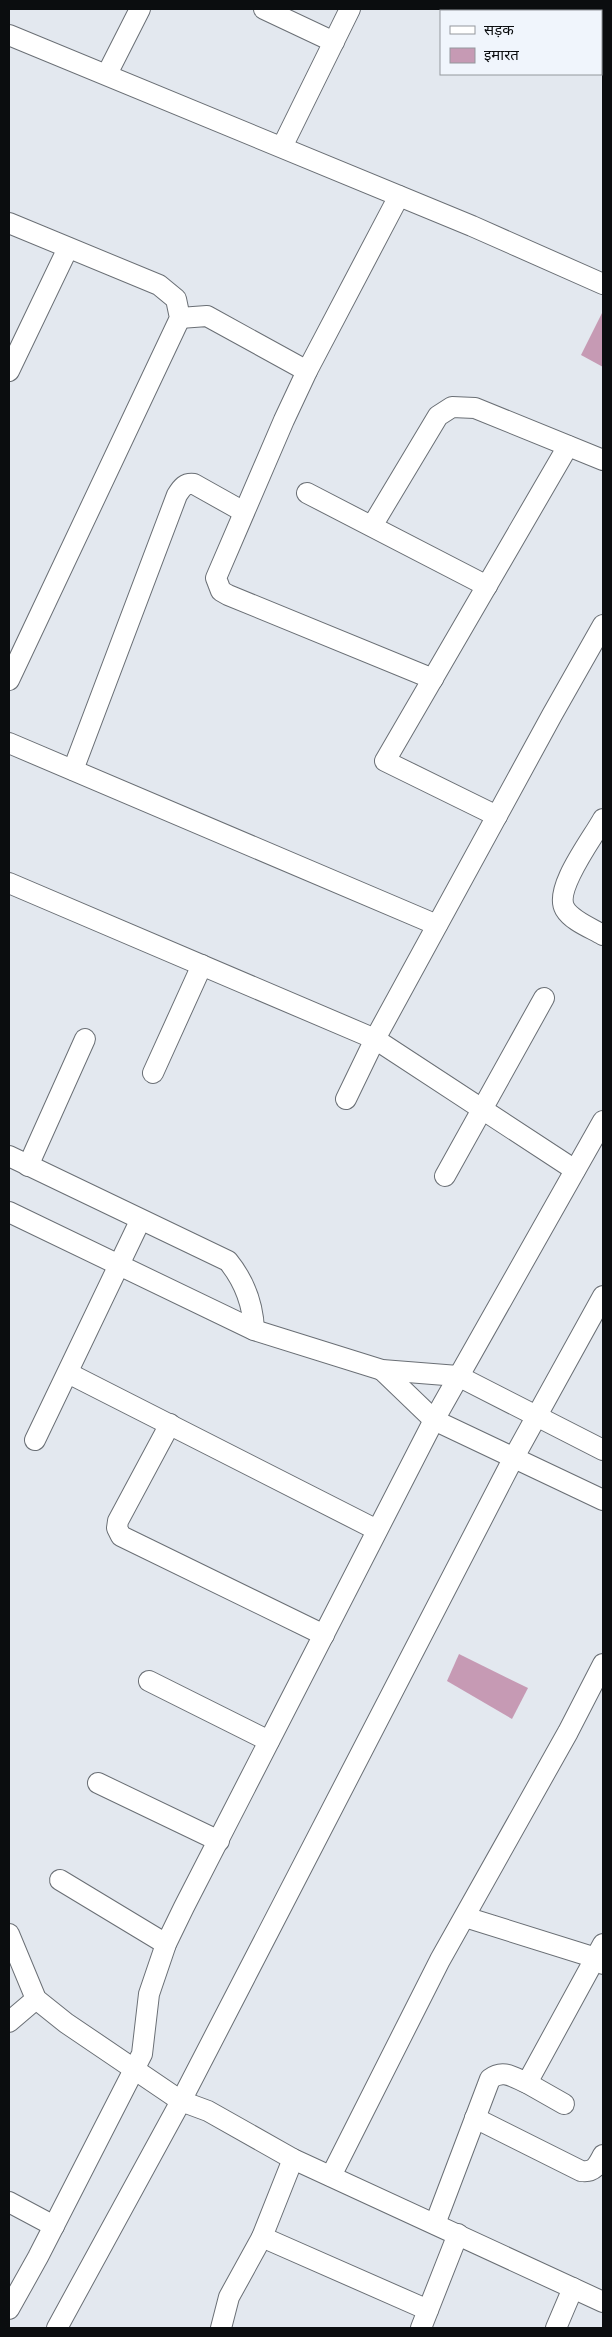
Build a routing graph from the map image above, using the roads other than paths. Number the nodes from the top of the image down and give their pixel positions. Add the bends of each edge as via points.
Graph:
1 (140, 9) edge
2 (264, 9) edge
3 (350, 9) edge
4 (9, 35) edge
5 (334, 42) junction
6 (107, 74) junction
7 (282, 147) junction
8 (399, 196) junction
9 (9, 223) edge
10 (68, 248) junction
11 (602, 277) edge
12 (180, 318) junction
13 (11, 363) edge
14 (307, 371) junction
15 (568, 446) junction
16 (603, 460) edge
17 (307, 493) dead end
18 (244, 512) junction
19 (372, 526) junction
20 (487, 586) junction
21 (603, 625) edge
22 (433, 679) junction
23 (9, 680) edge
24 (9, 743) edge
25 (73, 770) junction
26 (497, 816) junction
27 (601, 830) edge
28 (9, 883) edge
29 (438, 925) junction
30 (603, 935) edge
31 (202, 965) junction
32 (544, 998) dead end
33 (376, 1038) junction
34 (86, 1039) dead end
35 (153, 1073) dead end
36 (346, 1099) dead end
37 (482, 1109) junction
38 (603, 1120) edge
39 (9, 1156) edge
40 (28, 1166) junction
41 (575, 1170) junction
42 (446, 1176) dead end
43 (9, 1212) edge
44 (140, 1220) junction
45 (119, 1266) junction
46 (603, 1296) edge
47 (254, 1330) junction
48 (382, 1370) junction
49 (68, 1372) junction
50 (458, 1376) junction
51 (536, 1416) junction
52 (434, 1420) junction
53 (170, 1424) junction
54 (35, 1440) dead end
55 (603, 1450) edge
56 (513, 1459) junction
57 (603, 1500) edge
58 (377, 1530) junction
59 (324, 1635) junction
60 (603, 1664) edge
61 (149, 1681) dead end
62 (269, 1742) junction
63 (98, 1783) dead end
64 (219, 1841) junction
65 (60, 1880) dead end
66 (465, 1917) junction
67 (9, 1934) edge
68 (166, 1944) junction
69 (601, 1955) edge
70 (36, 1999) junction
71 (9, 2022) edge
72 (134, 2069) junction
73 (527, 2083) junction
74 (180, 2101) junction
75 (564, 2104) dead end
76 (475, 2118) junction
77 (603, 2155) edge
78 (293, 2159) junction
79 (331, 2176) junction
80 (9, 2202) edge
81 (435, 2224) junction
82 (54, 2226) junction
83 (458, 2234) junction
84 (262, 2237) junction
85 (573, 2288) junction
86 (603, 2302) edge
87 (9, 2309) edge
88 (425, 2319) edge
89 (226, 2327) edge
90 (57, 2328) edge
91 (556, 2328) edge

1 - 6 street
2 - 5 street
3 - 5 street
4 - 6 street
5 - 7 street
6 - 7 street
7 - 8 street
8 - 11 street
8 - 14 street
9 - 10 street
10 - 12 street via 159,285 176,299
10 - 13 street
12 - 14 street via 207,316
12 - 23 street
14 - 18 street
15 - 16 street
15 - 19 street via 475,408 452,408 438,416
15 - 20 street
17 - 19 street
18 - 22 street via 216,578 221,591
18 - 25 street via 194,484 182,487
19 - 20 street
20 - 22 street
21 - 26 street
22 - 26 street via 385,761
24 - 25 street
25 - 29 street
26 - 29 street
27 - 30 street via 566,882 564,908 572,917
28 - 31 street
29 - 33 street
31 - 33 street
31 - 35 street
32 - 37 street
33 - 36 street
33 - 37 street
34 - 40 street
37 - 41 street
37 - 42 street
38 - 41 street
39 - 40 street
40 - 44 street
41 - 50 street
43 - 45 street
44 - 45 street
44 - 47 street via 228,1261 241,1277 253,1313
45 - 47 street
45 - 49 street
46 - 51 street
47 - 48 street
48 - 50 street
48 - 52 street
49 - 53 street
49 - 54 street
50 - 51 street
50 - 52 street
51 - 55 street
51 - 56 street
52 - 56 street
52 - 58 street
53 - 58 street
53 - 59 street via 118,1521 121,1536
56 - 57 street
56 - 74 street
58 - 59 street
59 - 62 street
60 - 66 street
61 - 62 street
62 - 64 street
63 - 64 street
64 - 68 street
65 - 68 street
66 - 69 street
66 - 79 street
67 - 70 street
68 - 72 street via 149,1994 142,2054
69 - 73 street
70 - 71 street
70 - 72 street
72 - 74 street
72 - 82 street
73 - 75 street
73 - 76 street via 496,2074 490,2079
74 - 78 street via 208,2111
74 - 90 street
76 - 77 street via 581,2171 593,2170
76 - 81 street
78 - 79 street
78 - 84 street
79 - 81 street
80 - 82 street
81 - 83 street
82 - 87 street
83 - 85 street
83 - 88 street
84 - 88 street
84 - 89 street via 229,2297
85 - 86 street
85 - 91 street

